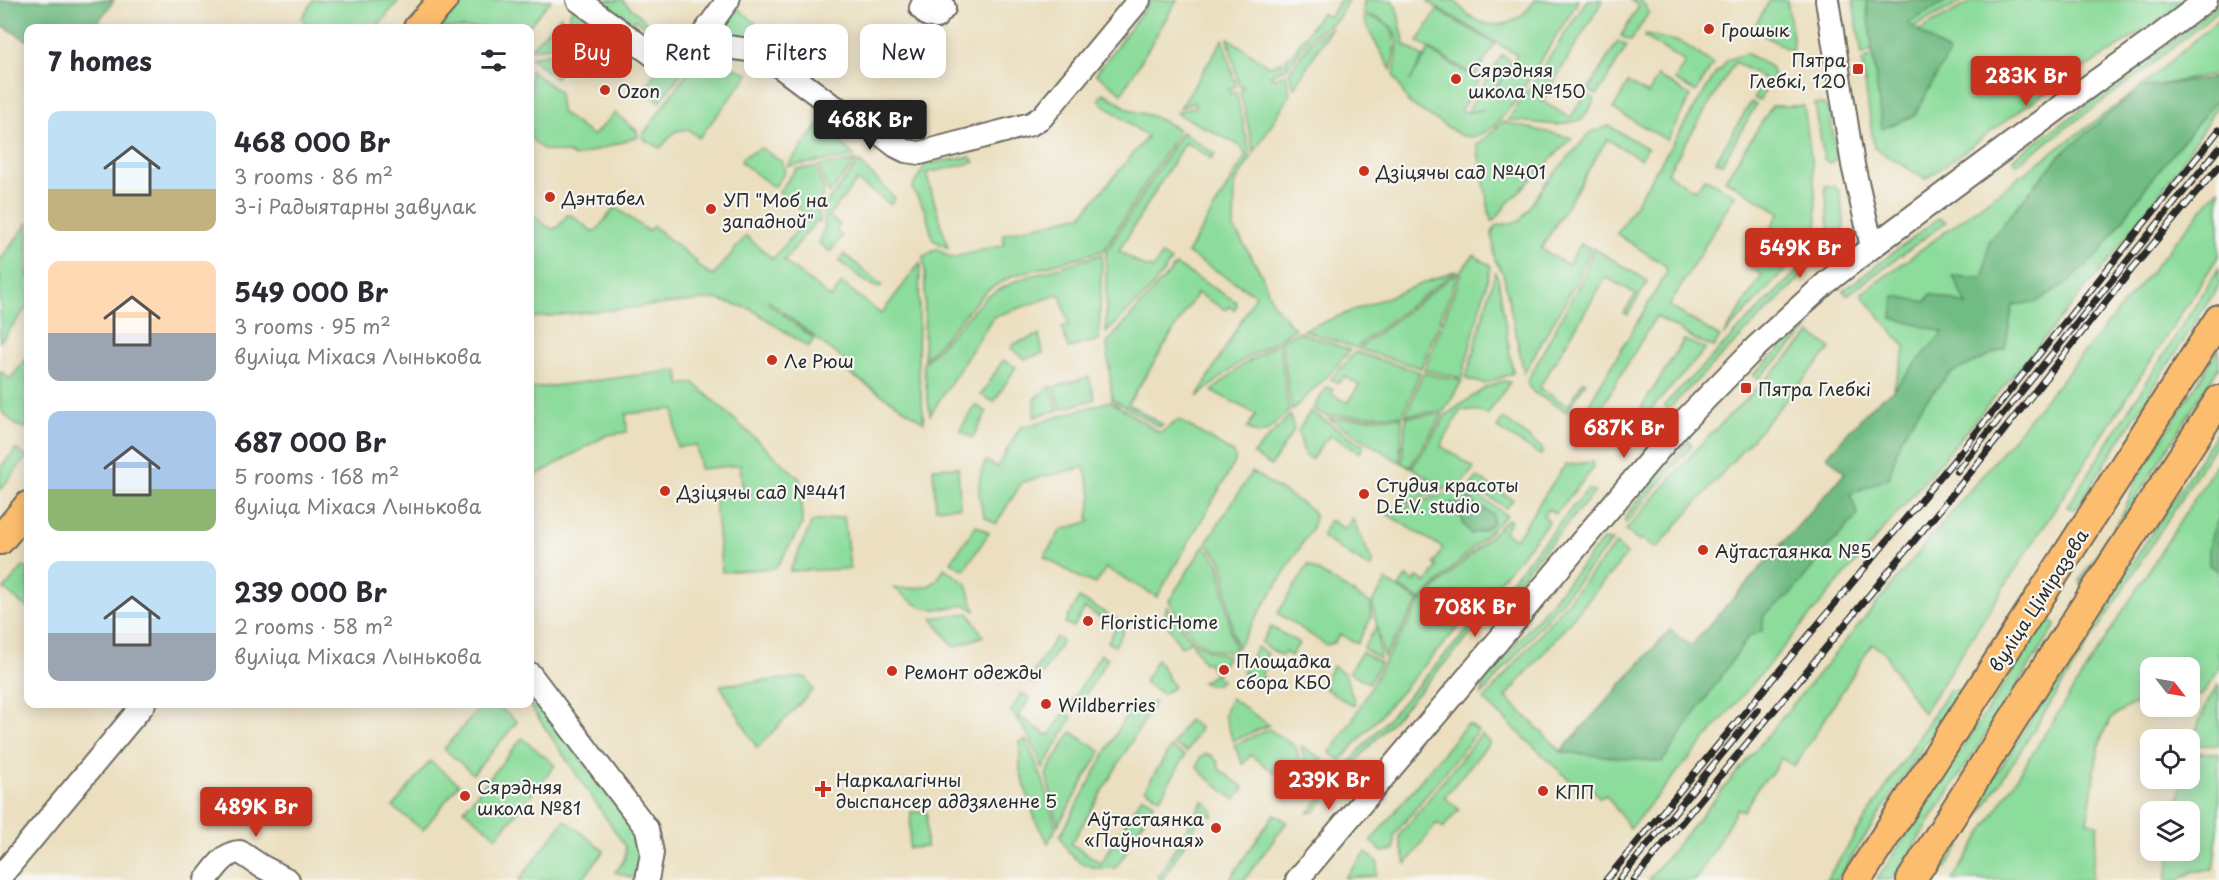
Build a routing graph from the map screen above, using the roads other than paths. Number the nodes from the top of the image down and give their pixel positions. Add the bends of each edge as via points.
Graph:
1 (443, 0) edge
2 (578, 0) edge
3 (728, 0) edge
4 (925, 0) edge
5 (941, 0) edge
6 (1139, 0) edge
7 (1827, 0) edge
8 (2205, 0) edge
9 (422, 24) edge
10 (711, 24) edge
11 (644, 48) edge
12 (732, 48) edge
13 (1872, 246) junction
14 (2219, 320) edge
15 (2219, 400) edge
16 (2150, 426) junction
17 (24, 511) edge
18 (0, 540) edge
19 (2084, 608) junction
20 (534, 679) edge
21 (141, 708) edge
22 (0, 878) edge
23 (206, 880) edge
24 (288, 880) edge
25 (647, 880) edge
26 (1297, 880) edge
27 (1857, 880) edge
28 (1911, 880) edge

1 - 9 main road
2 - 11 street
3 - 10 street
4 - 5 street via 921,8 936,17 944,8
6 - 12 street via 1042,117 1031,124 920,153 896,146 762,54
7 - 13 street via 1853,165
8 - 13 street
13 - 26 street via 1756,346 1680,425
14 - 16 main road, вуліца Ціміразева
15 - 19 main road
16 - 19 main road via 2126,492 2068,586 2069,600
16 - 27 main road, вуліца Ціміразева
17 - 18 main road
19 - 28 main road
20 - 25 street via 641,819 652,853
21 - 22 street
23 - 24 street via 236,851

